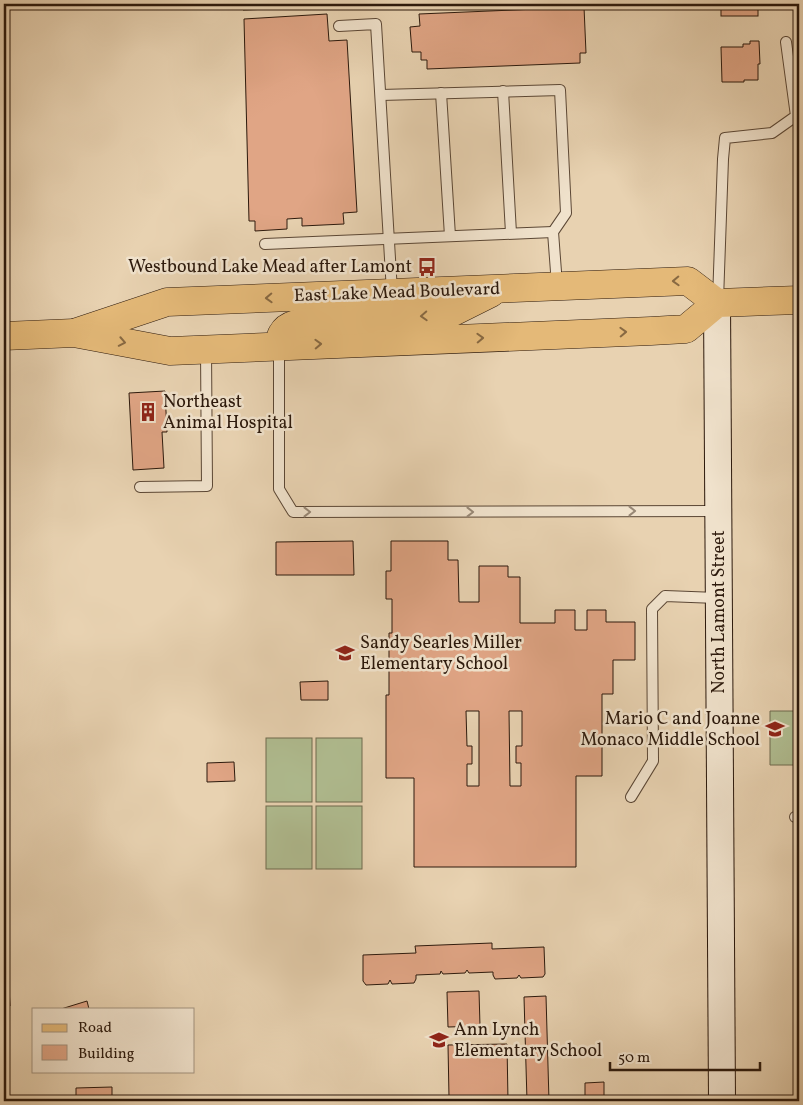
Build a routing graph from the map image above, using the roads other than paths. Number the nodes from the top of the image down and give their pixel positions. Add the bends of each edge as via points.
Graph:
1 (339, 26) dead end
2 (786, 42) dead end
3 (503, 91) junction
4 (441, 93) junction
5 (381, 95) junction
6 (553, 232) junction
7 (511, 233) junction
8 (450, 236) junction
9 (389, 238) junction
10 (265, 244) dead end
11 (557, 286) junction
12 (501, 288) junction
13 (392, 293) junction
14 (799, 300) edge
15 (717, 303) junction
16 (74, 333) junction
17 (4, 336) edge
18 (279, 346) junction
19 (206, 350) junction
20 (140, 487) dead end
21 (718, 511) junction
22 (718, 598) junction
23 (631, 797) dead end
24 (722, 1101) edge

1 - 5 lane via 376,24
2 - 15 lane via 796,116 772,133 725,138
3 - 4 lane
3 - 6 lane via 560,90 566,213
3 - 7 lane
4 - 5 lane
4 - 8 lane
5 - 9 lane
6 - 7 lane
6 - 11 lane
7 - 8 lane
8 - 9 lane
9 - 10 lane
9 - 13 lane
11 - 12 main road, East Lake Mead Boulevard
15 -> 11 main road, East Lake Mead Boulevard via 688,281
12 - 13 main road, East Lake Mead Boulevard
12 -> 18 main road via 447,315 288,326 281,335
13 -> 16 main road, East Lake Mead Boulevard via 167,302
14 - 15 main road
18 -> 15 main road, East Lake Mead Boulevard via 686,329
15 - 21 street, North Lamont Street
16 - 17 main road, East Lake Mead Boulevard
16 -> 19 main road, East Lake Mead Boulevard via 170,351
18 - 19 main road, East Lake Mead Boulevard
18 -> 21 lane via 279,489 293,512
19 - 20 lane via 207,486
21 - 22 street, North Lamont Street
22 - 23 lane via 665,596 652,609 653,761
22 - 24 street, North Lamont Street

